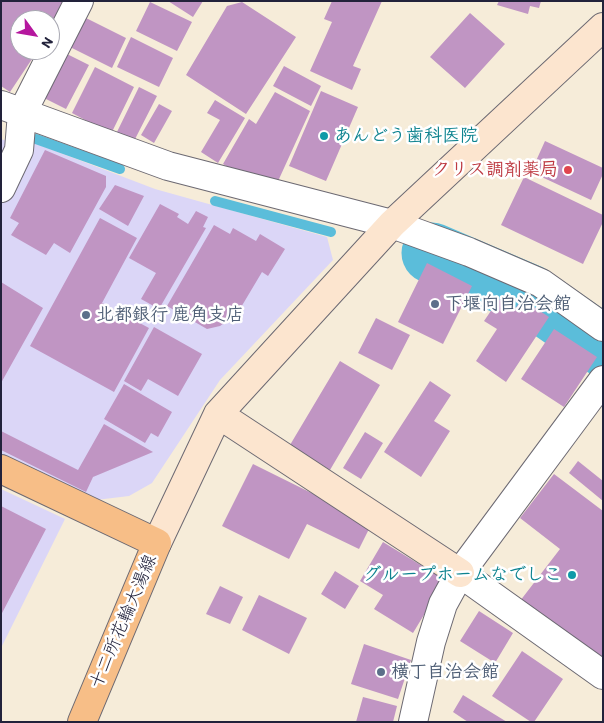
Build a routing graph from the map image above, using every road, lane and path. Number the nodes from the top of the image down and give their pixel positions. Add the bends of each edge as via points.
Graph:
1 (79, 1) edge
2 (603, 27) edge
3 (12, 109) edge
4 (1, 188) edge
5 (392, 224) junction
6 (603, 327) edge
7 (603, 380) edge
8 (218, 414) junction
9 (1, 469) edge
10 (157, 543) junction
11 (460, 573) junction
12 (603, 675) edge
13 (82, 722) edge
14 (413, 722) edge

1 - 3 street
2 - 5 street
3 - 4 street via 19,150
3 - 5 street via 168,166
5 - 6 street via 541,283
5 - 8 street
7 - 11 street
8 - 10 street
8 - 11 street
9 - 10 main road, 十二所花輪大湯線
10 - 13 main road, 十二所花輪大湯線
11 - 12 street
11 - 14 street via 443,604 434,632

